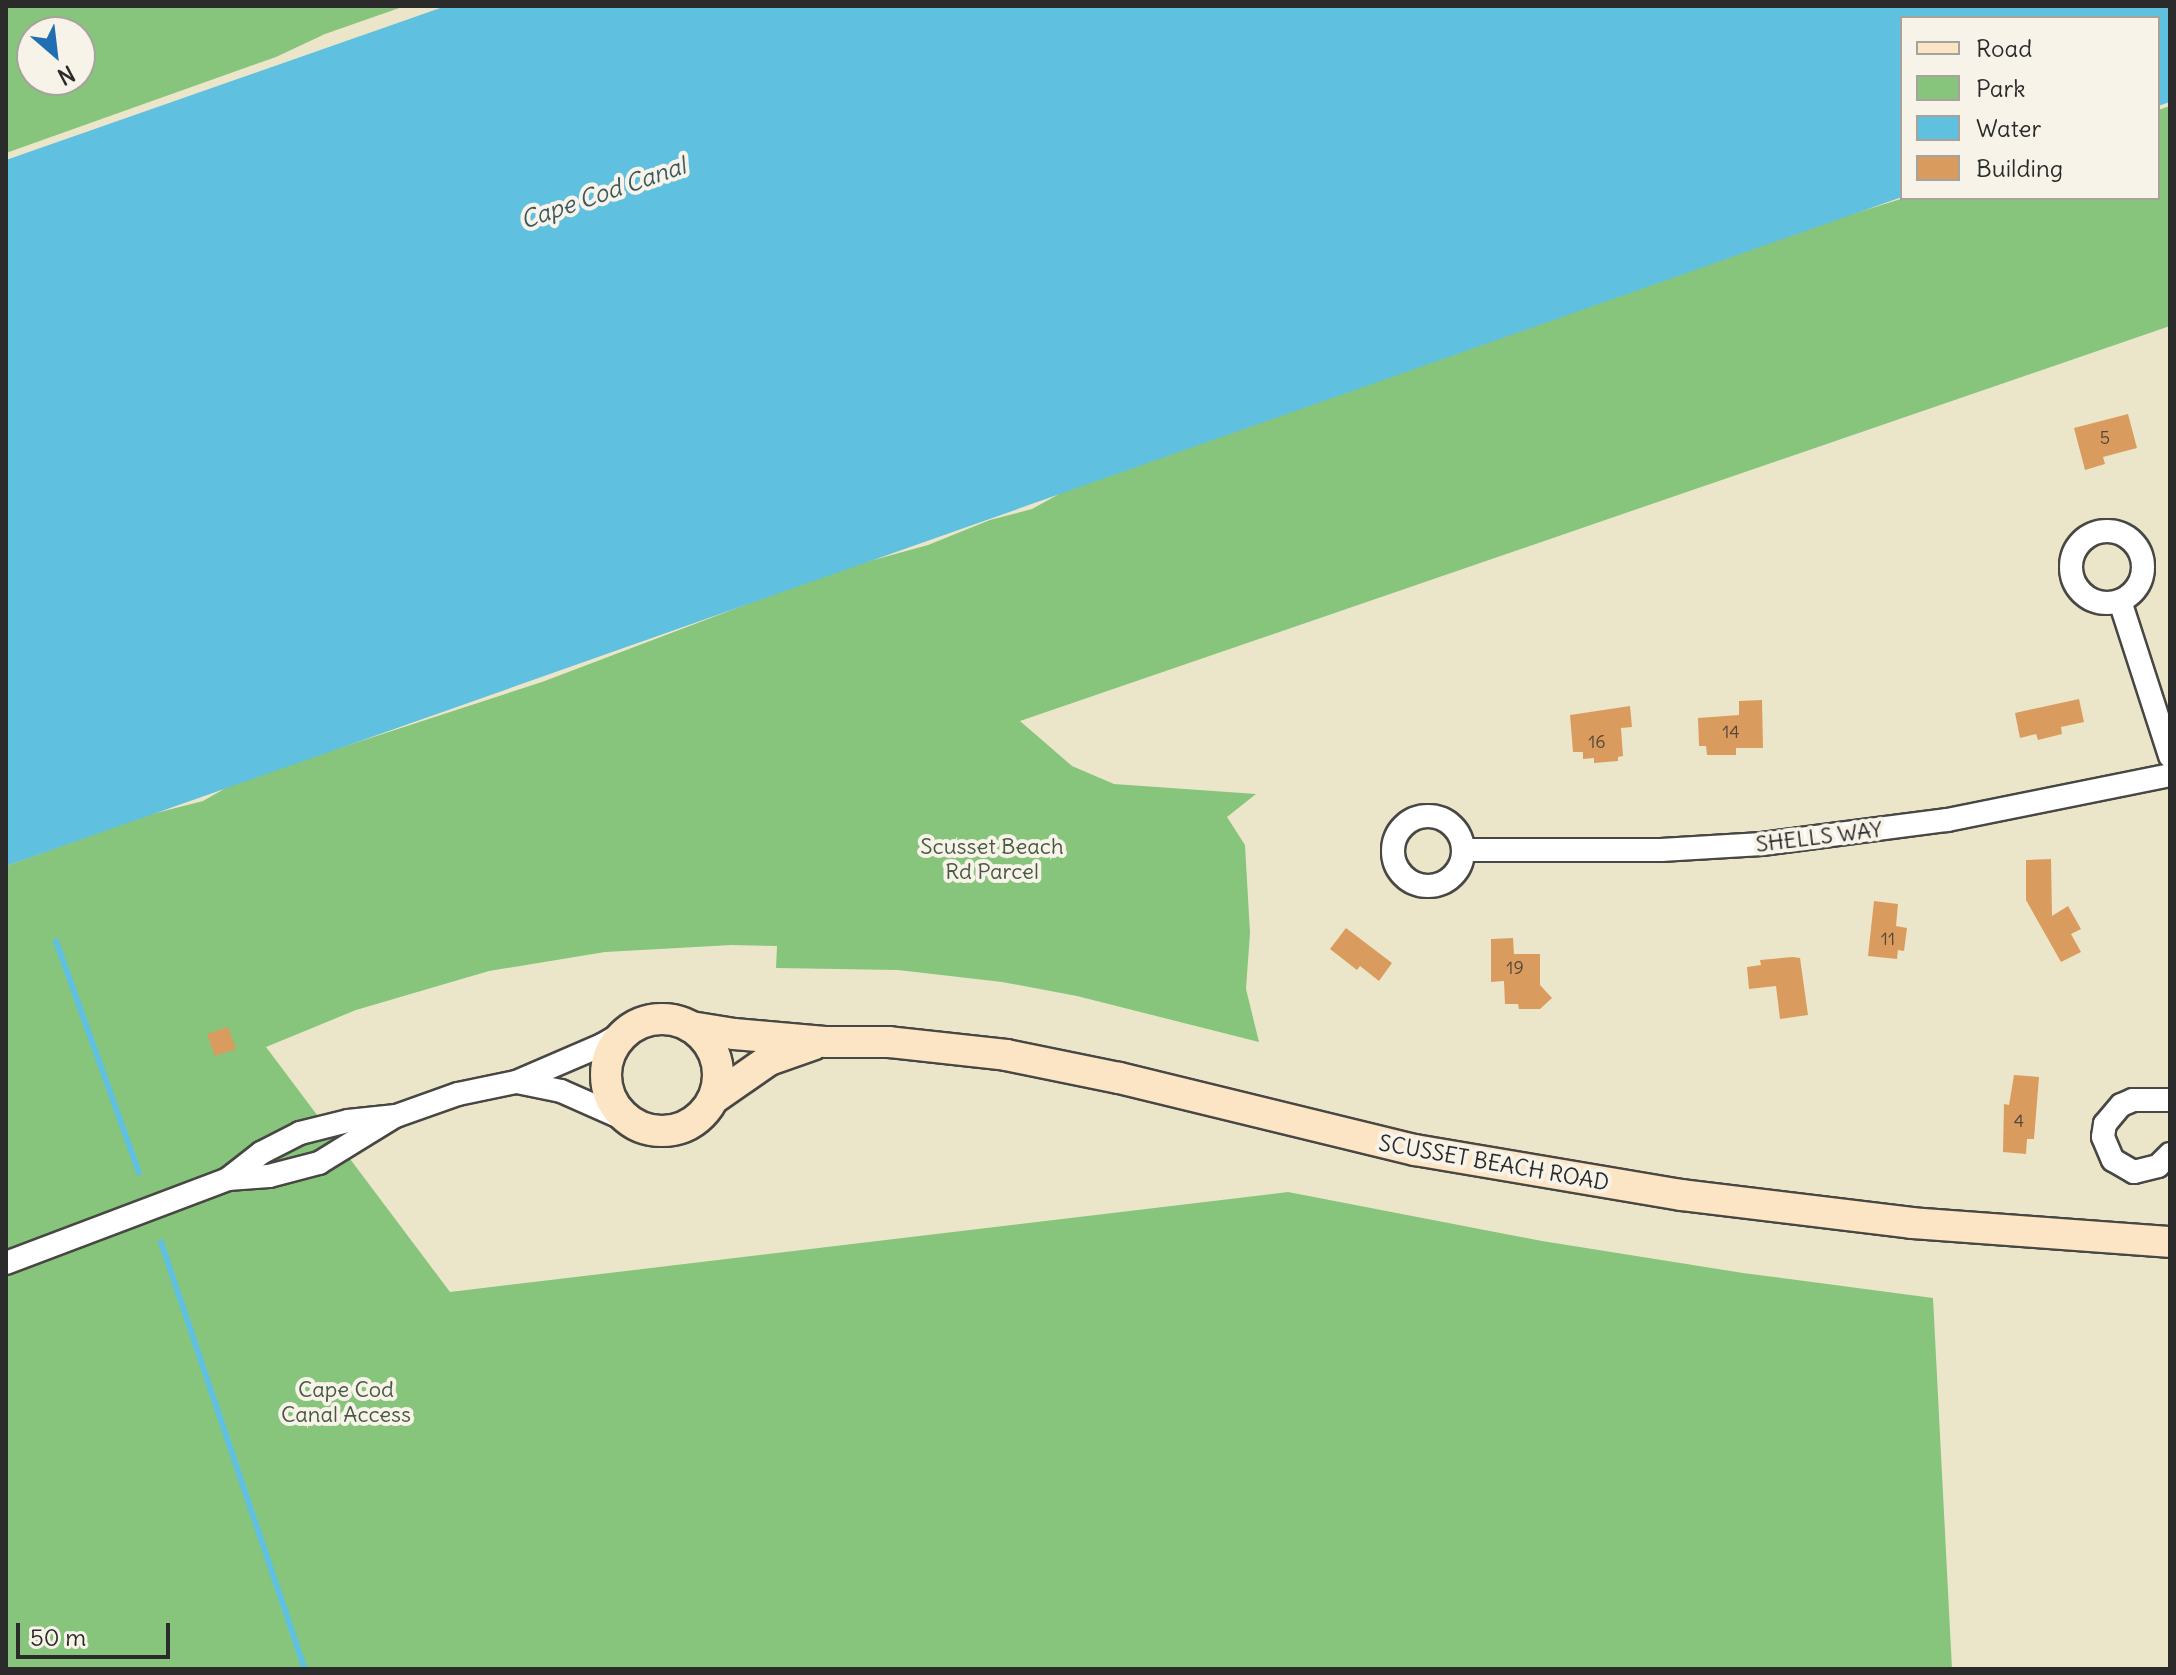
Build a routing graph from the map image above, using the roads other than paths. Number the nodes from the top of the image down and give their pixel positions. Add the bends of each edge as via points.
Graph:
1 (2120, 601) dead end
2 (2170, 756) edge
3 (2170, 775) edge
4 (1464, 850) dead end
5 (633, 1027) junction
6 (691, 1027) junction
7 (825, 1042) junction
8 (516, 1082) junction
9 (713, 1099) junction
10 (2170, 1100) edge
11 (396, 1116) junction
12 (629, 1121) junction
13 (2170, 1154) edge
14 (228, 1179) junction
15 (2170, 1242) edge
16 (6, 1263) edge

1 - 2 street
3 - 4 street, SHELLS WAY via 1974,816 1762,844 1634,851
5 - 6 main road, SCUSSET BEACH ROAD via 662,1019
5 - 8 street, SCUSSET BEACH ROAD
5 - 12 main road via 619,1039 606,1073 616,1108
6 - 7 main road, SCUSSET BEACH ROAD
6 - 9 main road via 704,1037 715,1059 718,1083
7 - 9 main road, SCUSSET BEACH ROAD via 769,1060
7 - 15 main road, SCUSSET BEACH ROAD via 889,1042 1022,1058 1415,1150 1667,1193 1911,1223
8 - 11 street, SCUSSET BEACH ROAD via 458,1094
8 - 12 street, SCUSSET BEACH ROAD via 571,1094
9 - 12 main road, SCUSSET BEACH ROAD via 697,1118 676,1130
10 - 13 street via 2121,1105 2105,1124 2103,1137 2113,1160 2134,1172 2158,1166
11 - 14 street via 319,1163 269,1176
11 - 14 street via 300,1133 261,1153
14 - 16 street

